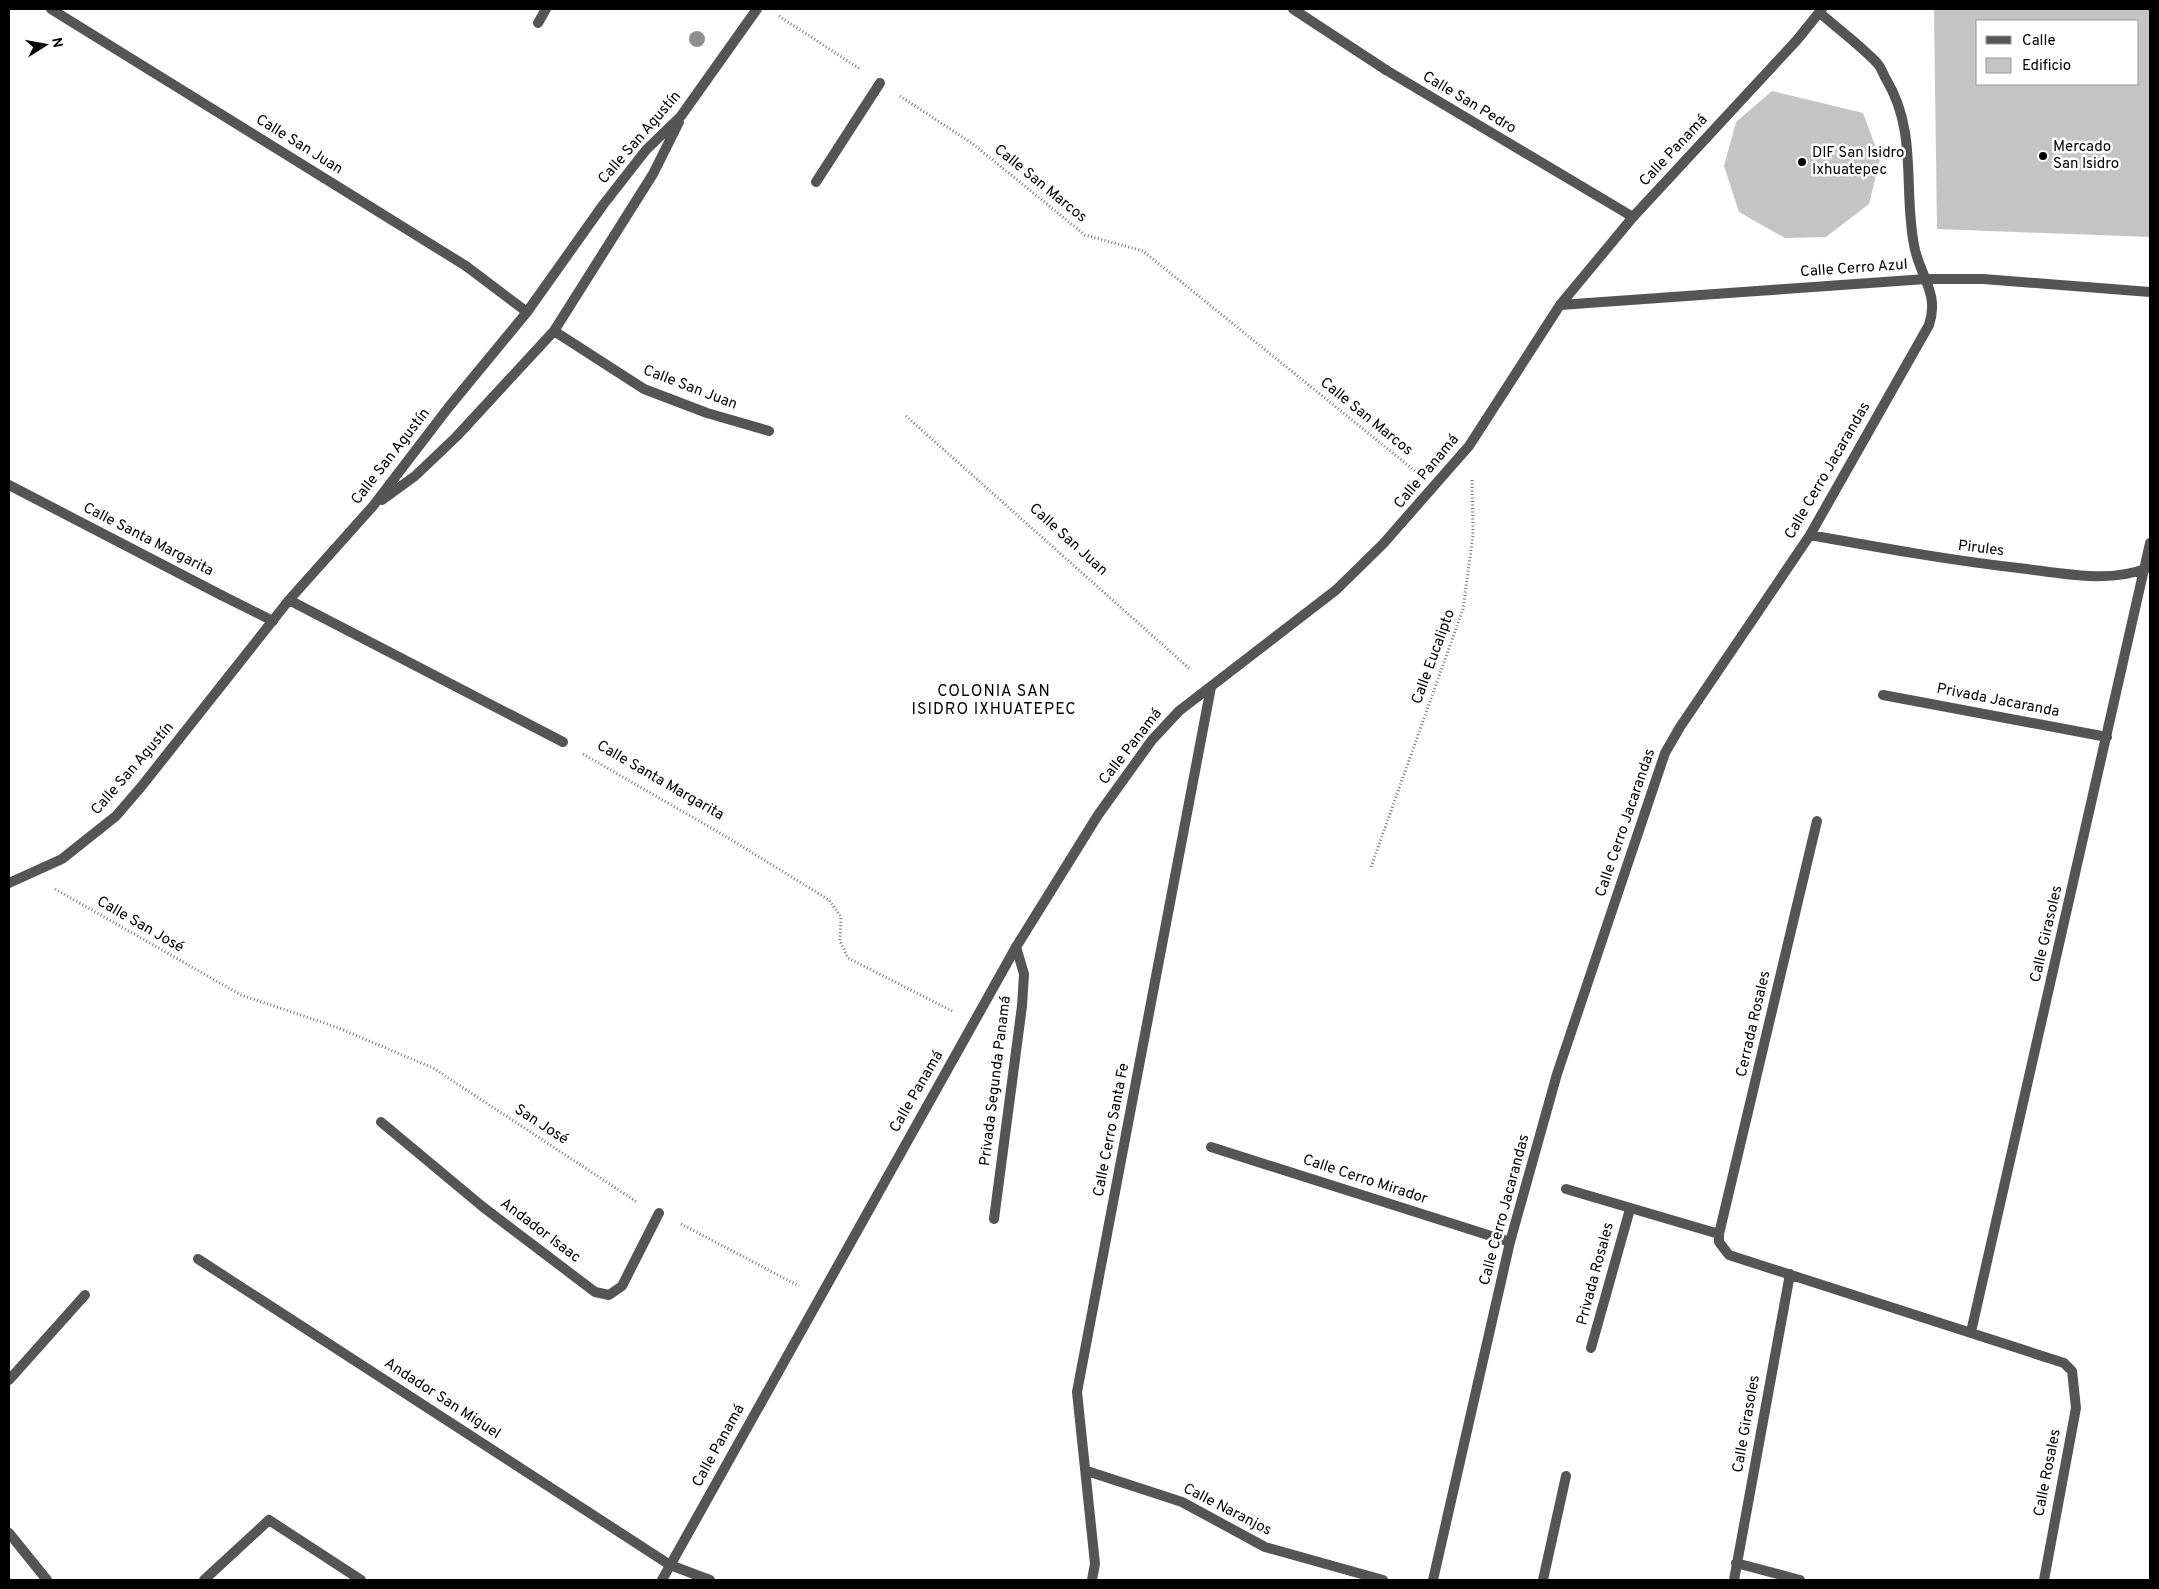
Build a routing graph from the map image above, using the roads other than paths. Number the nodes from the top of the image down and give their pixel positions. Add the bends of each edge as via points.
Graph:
1 (50, 9) edge
2 (546, 9) edge
3 (757, 9) edge
4 (1293, 9) edge
5 (1821, 11) edge
6 (538, 23) dead end
7 (880, 83) road end
8 (681, 116) junction
9 (816, 182) dead end
10 (1633, 217) junction
11 (1926, 279) junction
12 (2150, 292) edge
13 (1560, 305) junction
14 (527, 312) junction
15 (554, 331) junction
16 (769, 431) dead end
17 (9, 485) edge
18 (373, 506) junction
19 (1810, 535) junction
20 (2150, 543) edge
21 (2146, 569) edge
22 (289, 600) junction
23 (273, 621) junction
24 (1211, 687) junction
25 (1883, 695) dead end
26 (2107, 737) junction
27 (563, 742) road end
28 (1818, 821) dead end
29 (9, 883) edge
30 (1016, 947) junction
31 (380, 1122) dead end
32 (1211, 1147) dead end
33 (1566, 1189) dead end
34 (1630, 1209) junction
35 (659, 1213) road end
36 (994, 1219) dead end
37 (1719, 1234) junction
38 (1510, 1242) junction
39 (198, 1259) dead end
40 (1790, 1274) junction
41 (85, 1295) dead end
42 (1971, 1332) junction
43 (1592, 1348) dead end
44 (9, 1380) edge
45 (1087, 1470) junction
46 (1566, 1476) dead end
47 (9, 1533) edge
48 (1736, 1563) junction
49 (670, 1565) junction
50 (47, 1580) edge
51 (204, 1580) edge
52 (361, 1580) edge
53 (662, 1580) edge
54 (710, 1580) edge
55 (1092, 1580) edge
56 (1383, 1580) edge
57 (1433, 1580) edge
58 (1543, 1580) edge
59 (1734, 1580) edge
60 (1800, 1580) edge
61 (2044, 1580) edge

1 - 14 street, Calle San Juan via 466,266
2 - 6 street
3 - 8 street, Calle San Agustín
4 - 10 street, Calle San Pedro via 1386,70
5 - 10 street, Calle Panamá
5 - 11 street, Calle Cerro Jacarandas via 1878,64 1903,115 1913,245
7 - 9 street
8 - 14 street, Calle San Agustín via 646,150 602,206
8 - 15 street via 653,174
10 - 13 street, Calle Panamá
11 - 12 street, Calle Cerro Azul via 1983,279
11 - 13 street, Calle Cerro Azul
11 - 19 street, Calle Cerro Jacarandas via 1933,297 1930,325
13 - 24 street, Calle Panamá via 1469,446 1383,544 1336,590
14 - 18 street, Calle San Agustín
15 - 16 street, Calle San Juan via 644,389 706,413
15 - 18 street via 456,437 415,476
17 - 23 street, Calle Santa Margarita
18 - 22 street, Calle San Agustín
19 - 21 street, Pirules via 1952,561 2072,574 2124,575
19 - 38 street, Calle Cerro Jacarandas via 1665,753 1557,1074
20 - 21 street, Calle Girasoles
21 - 26 street, Calle Girasoles
22 - 23 street, Calle San Agustín
22 - 27 street
23 - 29 street, Calle San Agustín via 116,816 62,859
24 - 30 street, Calle Panamá via 1179,711 1152,740 1098,815
24 - 45 street, Calle Cerro Santa Fe via 1077,1392
25 - 26 street, Privada Jacaranda
26 - 42 street, Calle Girasoles
28 - 37 street, Cerrada Rosales
30 - 36 street, Privada Segunda Panamá via 1024,974 1022,1006
30 - 49 street, Calle Panamá
31 - 35 street, Andador Isaac via 483,1207 595,1292 610,1295 622,1286
32 - 38 street, Calle Cerro Mirador
33 - 34 street
34 - 37 street
34 - 43 street, Privada Rosales
37 - 40 street via 1719,1242 1729,1255
38 - 57 street, Calle Cerro Jacarandas
39 - 49 street, Andador San Miguel
40 - 42 street
40 - 48 street, Calle Girasoles
41 - 44 street
42 - 61 street, Calle Rosales via 2064,1363 2072,1372 2076,1408
45 - 55 street, Calle Cerro Santa Fe via 1095,1564
45 - 56 street, Calle Naranjos via 1182,1502 1266,1547
46 - 58 street
47 - 50 street
48 - 59 street, Calle Girasoles
48 - 60 street
49 - 53 street, Calle Panamá
49 - 54 street, Andador San Miguel
51 - 52 street via 269,1520

